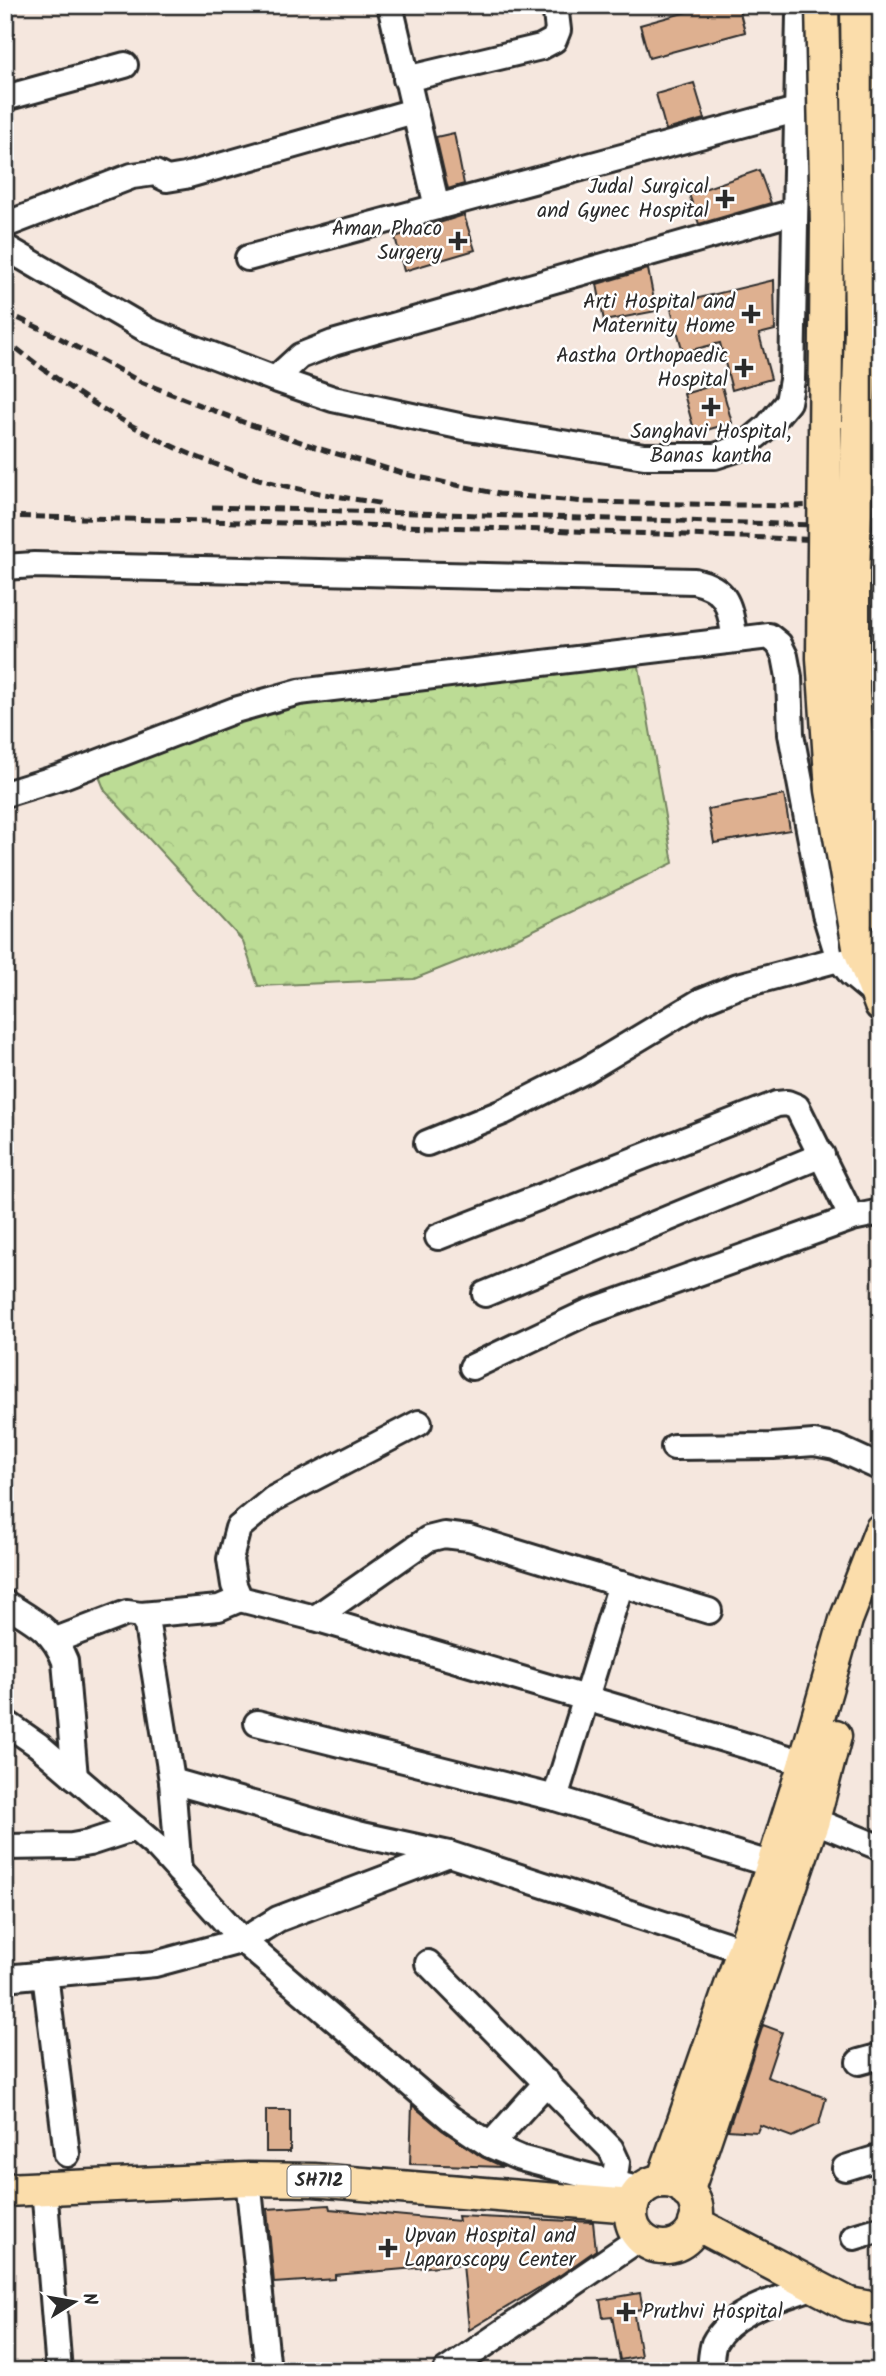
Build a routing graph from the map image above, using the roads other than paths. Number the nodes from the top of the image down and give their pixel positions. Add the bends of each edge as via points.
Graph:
1 (390, 5) edge
2 (555, 5) edge
3 (857, 5) edge
4 (810, 10) edge
5 (125, 65) dead end
6 (406, 79) junction
7 (5, 98) edge
8 (796, 110) junction
9 (414, 111) junction
10 (437, 207) junction
11 (794, 212) junction
12 (5, 225) edge
13 (5, 247) edge
14 (248, 258) dead end
15 (275, 379) junction
16 (5, 567) edge
17 (735, 639) junction
18 (5, 794) edge
19 (881, 912) edge
20 (849, 953) junction
21 (878, 1000) edge
22 (427, 1143) dead end
23 (822, 1155) junction
24 (881, 1212) edge
25 (852, 1218) junction
26 (439, 1237) dead end
27 (485, 1294) dead end
28 (472, 1367) dead end
29 (419, 1423) dead end
30 (674, 1447) dead end
31 (881, 1468) edge
32 (881, 1530) edge
33 (881, 1573) edge
34 (621, 1584) junction
35 (240, 1600) junction
36 (5, 1603) edge
37 (709, 1611) dead end
38 (141, 1615) junction
39 (315, 1618) junction
40 (55, 1640) junction
41 (587, 1698) junction
42 (5, 1722) edge
43 (257, 1723) dead end
44 (806, 1763) junction
45 (75, 1777) junction
46 (172, 1781) junction
47 (555, 1798) junction
48 (813, 1820) junction
49 (135, 1828) junction
50 (5, 1847) edge
51 (881, 1848) edge
52 (449, 1854) junction
53 (773, 1865) junction
54 (179, 1871) junction
55 (243, 1941) junction
56 (743, 1950) junction
57 (428, 1963) dead end
58 (45, 1974) junction
59 (5, 1978) edge
60 (547, 2082) junction
61 (489, 2145) junction
62 (67, 2154) dead end
63 (881, 2157) edge
64 (845, 2168) dead end
65 (248, 2179) junction
66 (44, 2187) junction
67 (5, 2190) edge
68 (647, 2190) junction
69 (695, 2223) junction
70 (881, 2229) edge
71 (640, 2238) junction
72 (854, 2238) dead end
73 (814, 2286) junction
74 (881, 2311) edge
75 (59, 2371) edge
76 (268, 2371) edge
77 (446, 2371) edge
78 (710, 2371) edge

1 - 6 street
2 - 6 street via 558,30 554,40 541,47
3 - 19 main road, bridge via 861,329 853,692 862,824
4 - 8 street
4 - 20 main road, bridge via 827,226 825,711
5 - 7 street
6 - 9 street
8 - 10 street
8 - 11 street
9 - 10 street
9 - 12 street via 185,176 132,176
10 - 14 street
11 - 15 street via 333,343 300,356
11 - 15 street via 788,402 743,447 716,456 644,456 468,428 333,399
13 - 15 street via 149,331
16 - 17 street via 694,581 710,584 722,593
17 - 18 street via 299,692 235,710
17 - 20 street via 769,636 785,656 800,794 825,914
20 - 21 main road
20 - 22 street via 701,1001 586,1070 503,1112
23 - 25 street
23 - 26 street via 797,1107 776,1104
23 - 27 street
24 - 25 street
25 - 28 street via 586,1314
29 - 35 street via 273,1499 238,1528 230,1559
30 - 31 street via 814,1443 835,1447
32 - 44 main road via 846,1620
33 - 48 main road
34 - 37 street
34 - 39 street via 469,1538 444,1535 428,1539
34 - 41 street
35 - 38 street via 219,1608
35 - 39 street
36 - 40 street
38 - 40 street via 127,1613
38 - 46 street via 147,1625
39 - 41 street
40 - 45 street via 65,1661
41 - 44 street
41 - 47 street
42 - 45 street
43 - 47 street
44 - 53 main road
45 - 49 street
46 - 52 street via 362,1835
46 - 54 street
47 - 53 street
48 - 51 street
48 - 68 main road
49 - 50 street via 72,1846
49 - 54 street
52 - 55 street via 278,1919
52 - 56 street
53 - 56 main road
54 - 55 street
55 - 58 street via 155,1964
55 - 61 street via 450,2118
56 - 68 main road
57 - 60 street
58 - 59 street
58 - 62 street
60 - 61 street
60 - 68 street
61 - 68 street via 520,2158
63 - 64 street
65 - 66 main road, SH712
65 - 68 main road, SH712
65 - 76 street
66 - 67 main road, SH712
66 - 75 street
68 - 69 main road via 694,2201
68 - 71 main road via 631,2217
69 - 71 main road via 690,2234 672,2246 661,2247
69 - 73 main road
70 - 72 street
71 - 77 street
73 - 74 main road via 849,2304
73 - 78 street via 744,2314 713,2346

